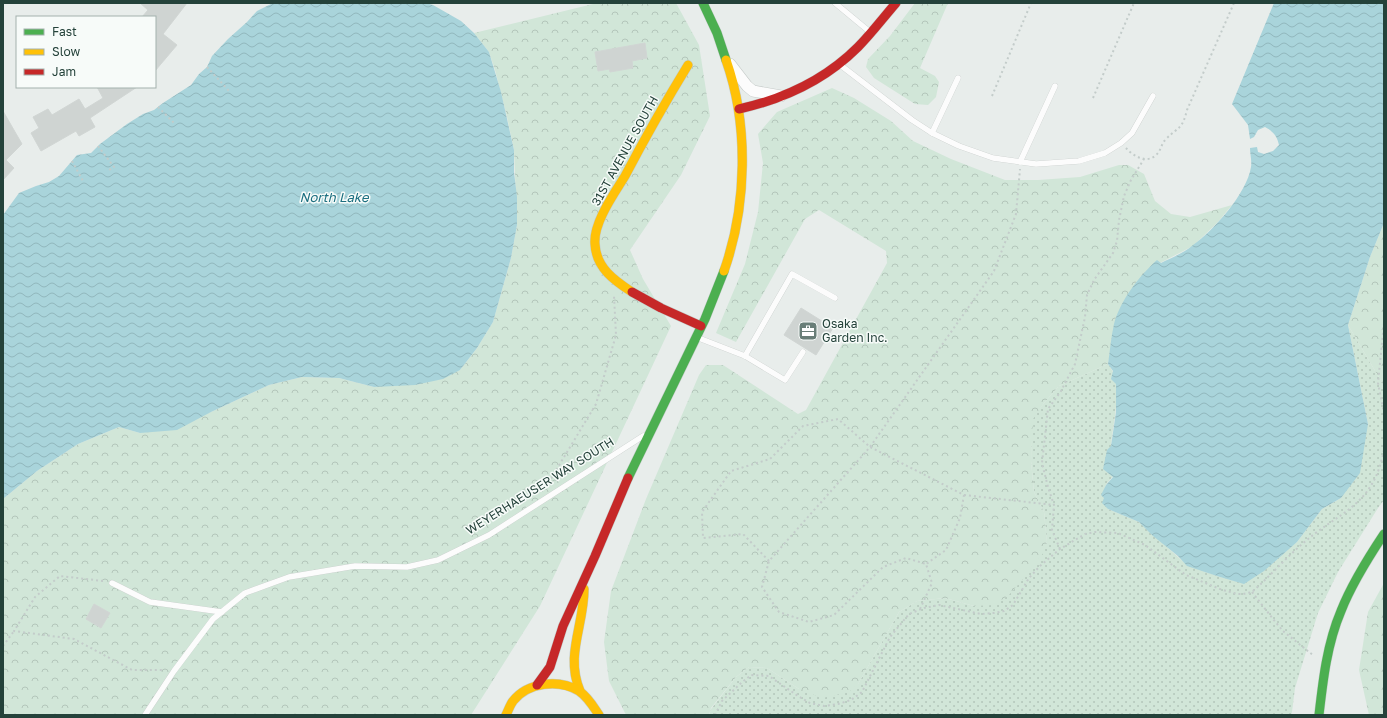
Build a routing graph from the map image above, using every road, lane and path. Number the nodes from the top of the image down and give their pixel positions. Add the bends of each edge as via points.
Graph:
1 (704, 3) edge
2 (835, 3) edge
3 (896, 3) edge
4 (1032, 3) edge
5 (1134, 3) edge
6 (1234, 3) edge
7 (870, 33) junction
8 (728, 61) junction
9 (839, 64) junction
10 (688, 65) dead end
11 (207, 66) dead end
12 (958, 78) dead end
13 (1055, 86) dead end
14 (230, 92) dead end
15 (784, 96) junction
16 (992, 96) dead end
17 (1153, 96) dead end
18 (1093, 98) dead end
19 (158, 107) dead end
20 (739, 109) junction
21 (174, 123) dead end
22 (932, 133) junction
23 (1121, 143) junction
24 (98, 146) dead end
25 (1144, 159) junction
26 (72, 161) dead end
27 (1020, 162) junction
28 (109, 170) dead end
29 (83, 181) dead end
30 (614, 280) junction
31 (835, 298) dead end
32 (1384, 323) edge
33 (701, 326) junction
34 (696, 337) junction
35 (802, 352) dead end
36 (745, 356) junction
37 (1384, 413) edge
38 (650, 431) junction
39 (870, 447) junction
40 (1384, 449) edge
41 (964, 495) junction
42 (537, 504) junction
43 (1054, 505) junction
44 (1384, 534) edge
45 (1060, 549) junction
46 (769, 561) junction
47 (926, 564) junction
48 (585, 580) junction
49 (112, 583) joint
50 (1252, 592) junction
51 (920, 609) junction
52 (222, 612) junction
53 (14, 631) junction
54 (3, 646) edge
55 (1326, 665) junction
56 (174, 670) junction
57 (537, 685) junction
58 (580, 691) junction
59 (145, 715) edge
60 (506, 715) edge
61 (599, 715) edge
62 (715, 715) edge
63 (1319, 715) edge

1 - 8 street
2 - 7 lane
3 - 7 street
4 - 16 path
5 - 18 path
6 - 25 path via 1187,110 1184,123 1165,140 1156,156
7 - 9 street
8 - 15 street via 753,91
8 - 20 street
9 - 15 street
9 - 22 lane
10 - 30 street, 31ST AVENUE SOUTH via 659,113 603,216 595,236 595,251 602,266
11 - 14 path
12 - 22 lane
13 - 27 lane
15 - 20 street
17 - 23 lane via 1132,133
19 - 21 path
20 - 33 street via 742,182 738,220 728,258
22 - 27 lane via 993,158
23 - 25 path via 1129,152
23 - 27 lane via 1106,153 1079,161 1036,164
24 - 28 path via 114,167
25 - 43 path via 1124,196 1113,252 1087,295 1075,364 1048,409 1042,463
26 - 29 path
27 - 39 path via 1016,214 994,271
30 - 33 street via 634,294
30 - 42 path via 616,335 596,404
31 - 36 lane via 792,274
32 - 37 path via 1378,383
33 - 34 street
34 - 36 lane
34 - 38 street
35 - 36 lane via 785,380
38 - 42 lane, WEYERHAEUSER WAY SOUTH
38 - 48 street
39 - 41 path
39 - 46 path
39 - 46 path via 838,418 803,426 770,459 731,471 702,512 703,538 743,534
40 - 50 path via 1377,476 1357,503 1302,544
41 - 43 path
41 - 47 path via 960,518 946,550
42 - 52 lane, WEYERHAEUSER WAY SOUTH via 489,535 438,560 407,567 355,566 289,577 245,593
43 - 45 path via 1052,530
44 - 55 street via 1355,580 1340,613
45 - 50 path via 1085,534 1118,533 1145,545 1186,575 1199,581 1237,594
45 - 51 path via 1029,578 1013,605 1004,611 982,614 939,605
46 - 47 path via 762,587 779,612 809,622 834,615 883,567 906,558
47 - 51 path via 932,583
48 - 57 street via 563,627 552,663
48 - 58 street via 583,608 572,665 575,683
49 - 52 lane via 150,602
49 - 53 path via 60,576 35,597
50 - 55 path via 1283,631
51 - 62 path via 909,614 898,626 862,692 851,700 824,706 810,703 769,676 752,675 722,701
52 - 56 lane, WEYERHAEUSER WAY SOUTH via 213,619
53 - 54 path
53 - 56 path via 74,639 132,670
55 - 63 street
56 - 59 lane, WEYERHAEUSER WAY SOUTH
57 - 58 street via 559,684
57 - 60 street via 515,699
58 - 61 street via 591,701

